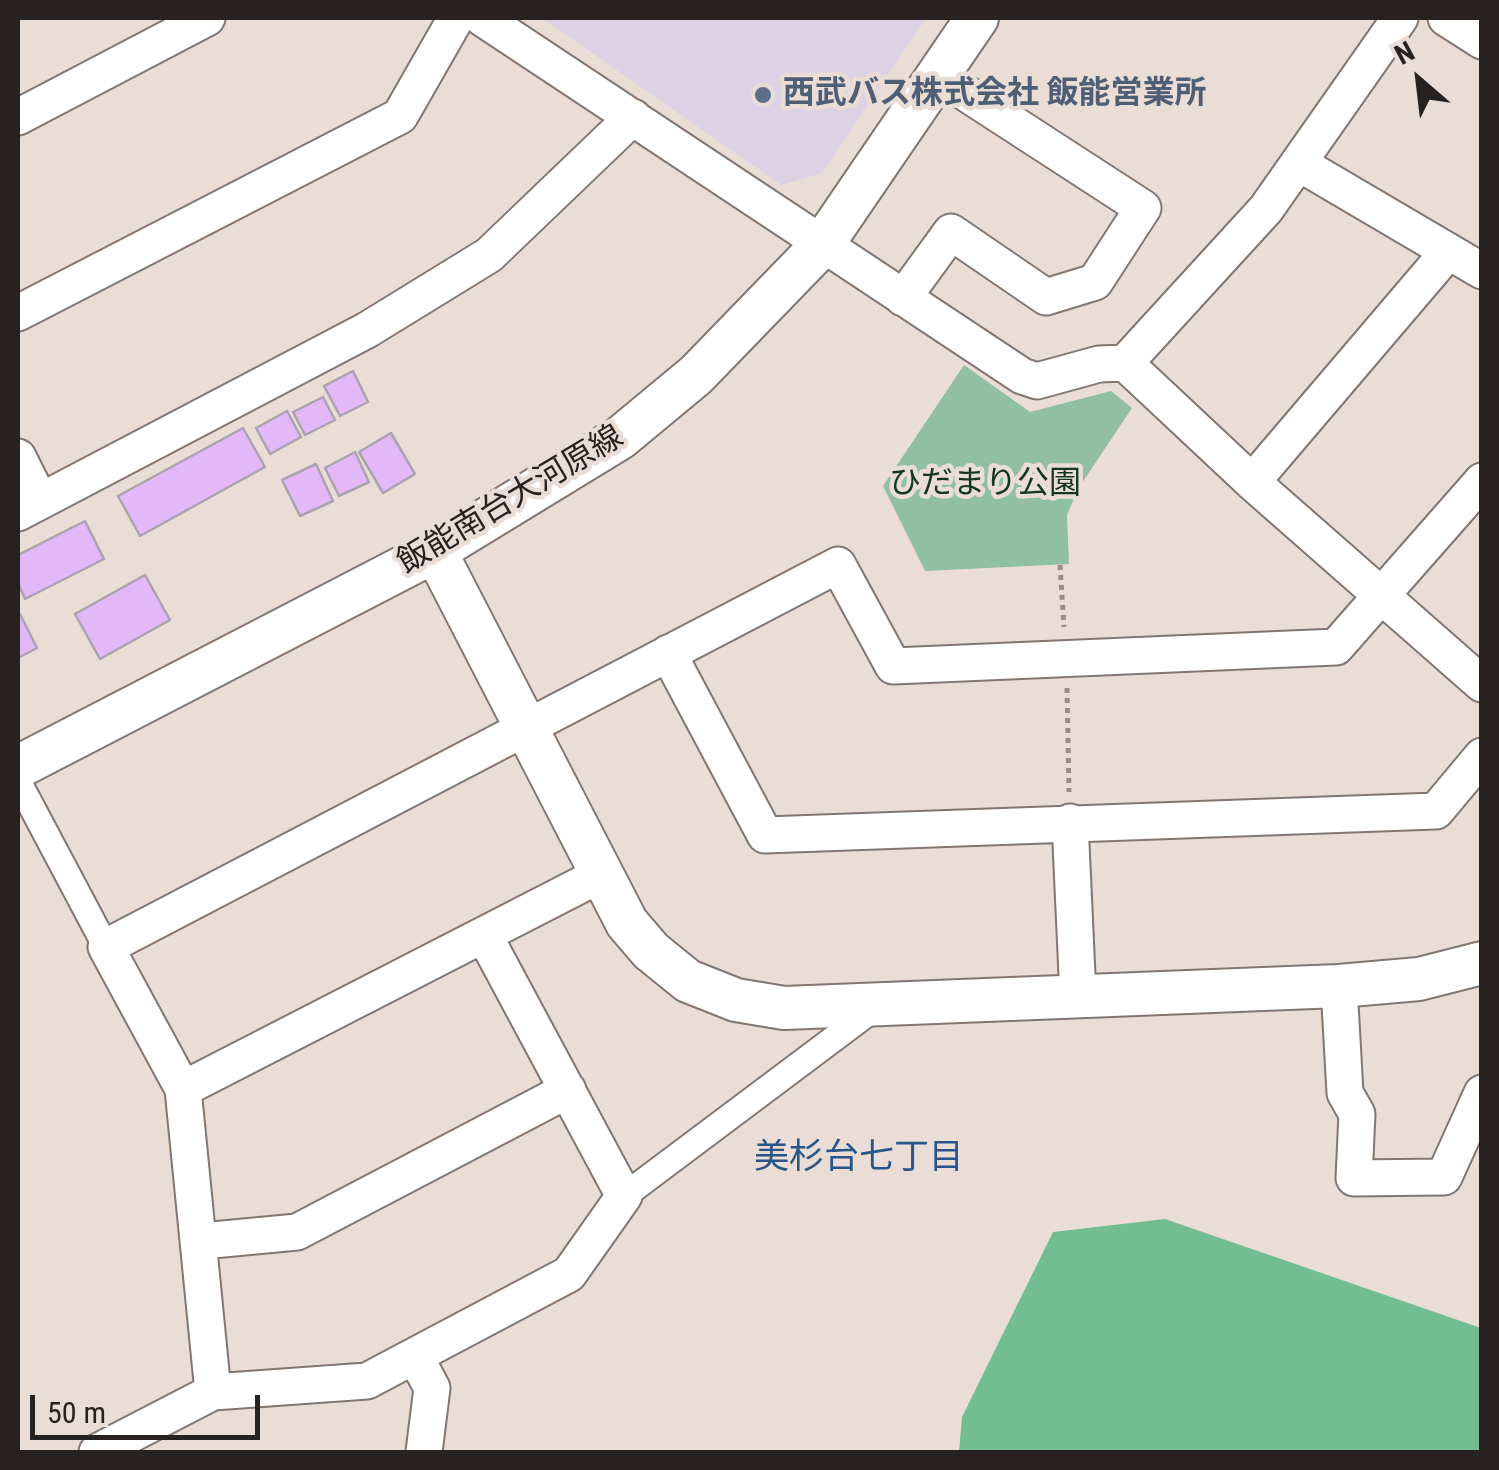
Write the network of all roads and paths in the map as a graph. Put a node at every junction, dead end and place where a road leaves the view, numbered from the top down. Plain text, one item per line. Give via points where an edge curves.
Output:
1 (207, 18) edge
2 (456, 18) edge
3 (482, 18) edge
4 (977, 18) edge
5 (1400, 18) edge
6 (1446, 18) edge
7 (1482, 41) edge
8 (938, 75) junction
9 (18, 117) edge
10 (632, 117) junction
11 (1300, 164) junction
12 (822, 245) junction
13 (1448, 252) junction
14 (1482, 272) edge
15 (903, 298) junction
16 (18, 313) edge
17 (1125, 363) junction
18 (18, 457) edge
19 (1482, 481) edge
20 (1252, 482) junction
21 (29, 507) edge
22 (435, 552) junction
23 (1060, 565) dead end
24 (1381, 597) junction
25 (668, 653) junction
26 (1066, 658) junction
27 (1482, 684) edge
28 (523, 728) junction
29 (1482, 756) edge
30 (18, 767) edge
31 (18, 782) edge
32 (1070, 822) junction
33 (600, 875) junction
34 (484, 935) junction
35 (106, 947) junction
36 (1482, 963) edge
37 (1339, 986) junction
38 (1078, 997) junction
39 (878, 1006) junction
40 (183, 1089) junction
41 (568, 1090) junction
42 (1482, 1093) edge
43 (624, 1196) junction
44 (202, 1242) junction
45 (414, 1356) junction
46 (213, 1392) junction
47 (96, 1452) edge
48 (424, 1452) edge

1 - 9 street
2 - 16 street via 400,116
3 - 10 street
4 - 8 street, 飯能南台大河原線
5 - 11 street
6 - 7 street
8 - 12 street, 飯能南台大河原線
8 - 15 street via 1143,208 1095,282 1046,297 951,232
10 - 12 street
10 - 21 street via 489,255 367,330
11 - 13 street
11 - 17 street
12 - 15 street
12 - 22 street, 飯能南台大河原線 via 696,375 620,438
13 - 14 street
13 - 20 street
15 - 17 street via 1037,381
17 - 20 street
18 - 21 street
19 - 24 street
20 - 24 street
22 - 28 street
22 - 30 street, 飯能南台大河原線
23 - 26 path
24 - 26 street via 1336,648
24 - 27 street
25 - 26 street via 838,564 893,666
25 - 28 street
25 - 32 street via 765,836
26 - 32 path
28 - 33 street
28 - 35 street
29 - 32 street via 1436,811
31 - 35 street
32 - 38 street
33 - 34 street
33 - 39 street via 627,923 688,980 736,1000 784,1008
34 - 40 street
34 - 41 street
35 - 40 street
36 - 37 street
37 - 38 street
37 - 42 street via 1345,1093 1358,1114 1354,1178 1444,1177
38 - 39 street
39 - 43 street
40 - 44 street
41 - 43 street
41 - 44 street via 297,1232
43 - 45 street via 570,1274
44 - 46 street
45 - 46 street via 367,1381
45 - 48 street via 432,1388
46 - 47 street

